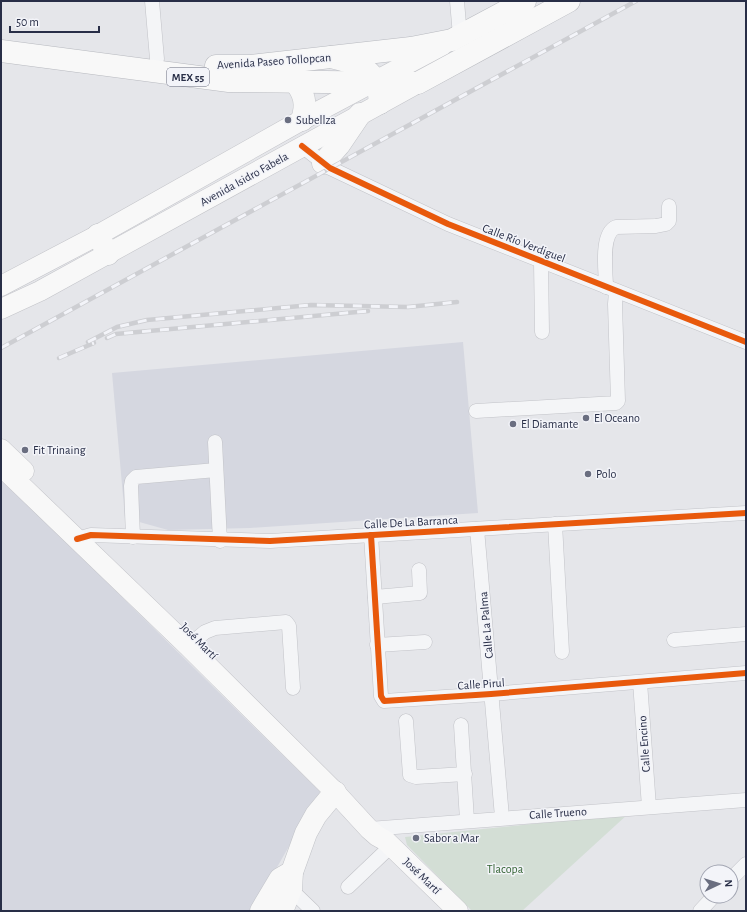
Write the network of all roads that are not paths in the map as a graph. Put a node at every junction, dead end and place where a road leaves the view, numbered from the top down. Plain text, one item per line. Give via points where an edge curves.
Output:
1 (152, 1) edge
2 (457, 1) edge
3 (525, 1) edge
4 (569, 1) edge
5 (1, 37) edge
6 (456, 38) junction
7 (1, 51) edge
8 (331, 58) junction
9 (157, 59) junction
10 (294, 81) junction
11 (376, 81) junction
12 (418, 83) junction
13 (380, 103) junction
14 (360, 114) junction
15 (302, 120) junction
16 (302, 146) junction
17 (323, 163) junction
18 (669, 206) dead end
19 (103, 244) junction
20 (541, 262) junction
21 (1, 286) edge
22 (611, 289) junction
23 (1, 309) edge
24 (542, 332) dead end
25 (745, 339) edge
26 (476, 411) dead end
27 (214, 442) dead end
28 (1, 449) edge
29 (1, 466) edge
30 (216, 470) junction
31 (746, 513) edge
32 (555, 524) junction
33 (477, 529) junction
34 (371, 535) junction
35 (84, 537) junction
36 (133, 537) junction
37 (220, 541) junction
38 (419, 570) dead end
39 (375, 597) junction
40 (746, 634) edge
41 (674, 640) dead end
42 (192, 642) junction
43 (425, 642) dead end
44 (377, 645) junction
45 (562, 652) dead end
46 (746, 673) edge
47 (640, 682) junction
48 (293, 688) dead end
49 (491, 694) junction
50 (406, 721) dead end
51 (461, 725) dead end
52 (464, 774) junction
53 (335, 792) junction
54 (746, 800) edge
55 (649, 807) junction
56 (502, 817) junction
57 (467, 820) junction
58 (382, 836) junction
59 (288, 880) junction
60 (348, 887) dead end
61 (261, 911) edge
62 (282, 911) edge
63 (313, 911) edge
64 (458, 911) edge

1 - 9 street
2 - 6 street
3 - 6 main road, Avenida Isidro Fabela / MEX 55
4 - 12 main road, Avenida Isidro Fabela / MEX 55
5 - 9 main road, Avenida Paseo Tollopcan / MEX 55
6 - 8 main road, Avenida Paseo Tollopcan / MEX 55 via 411,48
6 - 11 main road, Avenida Isidro Fabela / MEX 55
7 - 10 main road, Avenida Paseo Tollopcan / MEX 55 via 207,79
8 - 9 main road, Avenida Paseo Tollopcan / MEX 55 via 235,66
8 - 11 main road via 356,64 369,72
10 - 11 main road, Avenida Paseo Tollopcan / MEX 55
10 - 15 main road via 305,100
11 - 12 main road, Avenida Paseo Tollopcan
11 - 13 main road
11 - 15 main road, Avenida Isidro Fabela / MEX 55
12 - 13 main road, Avenida Isidro Fabela / MEX 55
13 - 14 main road, Avenida Isidro Fabela / MEX 55
14 - 16 main road, Avenida Isidro Fabela / MEX 55
14 - 17 main road
15 - 19 main road, Avenida Isidro Fabela / MEX 55
16 - 17 street, Calle Río Verdiguel
16 - 19 main road, Avenida Isidro Fabela / MEX 55
17 - 20 street, Calle Río Verdiguel via 448,224
18 - 22 street via 669,221 662,225 622,227 612,229 607,236 605,244
19 - 21 main road, Avenida Isidro Fabela / MEX 55
19 - 23 main road, Avenida Isidro Fabela / MEX 55 via 40,291
20 - 22 street, Calle Río Verdiguel
20 - 24 street
22 - 25 street, Calle Río Verdiguel
22 - 26 street via 615,304 618,400 616,403
27 - 30 street
28 - 35 main road, José Martí
29 - 35 main road, José Martí
30 - 36 street via 136,477 132,480
30 - 37 street
31 - 32 street, Calle De La Barranca
32 - 33 street, Calle De La Barranca
32 - 45 street
33 - 34 street, Calle De La Barranca
33 - 49 street, Calle La Palma
34 - 37 street, Calle De La Barranca
34 - 39 street, Calle Pirul
35 - 36 street, Calle De La Barranca
35 - 42 main road, José Martí
36 - 37 street, Calle De La Barranca
38 - 39 street via 419,594
39 - 44 street, Calle Pirul
40 - 41 street
42 - 48 street via 205,632 220,626 286,622 289,626
42 - 53 main road, José Martí
42 - 58 main road, José Martí
43 - 44 street
44 - 49 street, Calle Pirul via 381,696 384,701
46 - 47 street, Calle Pirul
47 - 49 street, Calle Pirul
47 - 55 street, Calle Encino
49 - 56 street, Calle La Palma
50 - 52 street via 410,775 416,777
51 - 52 street
52 - 57 street
53 - 58 main road, José Martí
53 - 59 main road via 311,823
54 - 55 street, Calle Trueno
55 - 56 street, Calle Trueno
56 - 57 street, Calle Trueno
57 - 58 street, Calle Trueno
58 - 60 street
58 - 64 main road, José Martí
59 - 61 main road
59 - 62 main road
59 - 63 street

